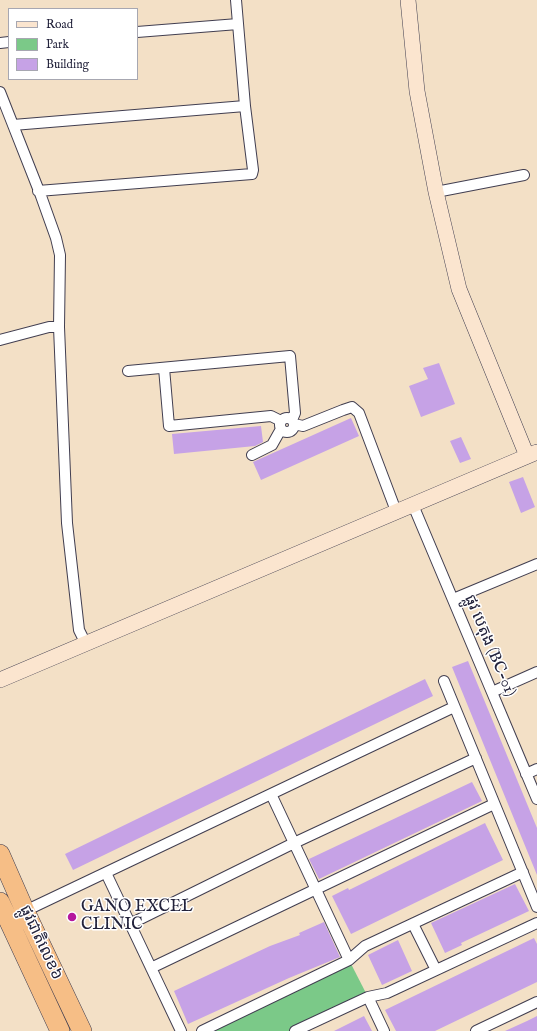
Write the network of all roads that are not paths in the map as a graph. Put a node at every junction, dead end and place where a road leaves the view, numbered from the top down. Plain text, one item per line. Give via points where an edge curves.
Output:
1 (236, 0) edge
2 (408, 0) edge
3 (238, 24) junction
4 (138, 32) edge
5 (0, 92) edge
6 (245, 106) junction
7 (13, 125) junction
8 (524, 175) dead end
9 (38, 191) junction
10 (436, 192) junction
11 (59, 327) junction
12 (0, 340) edge
13 (164, 368) junction
14 (128, 370) dead end
15 (293, 422) junction
16 (281, 425) junction
17 (532, 454) edge
18 (252, 455) dead end
19 (413, 504) junction
20 (396, 511) junction
21 (537, 564) edge
22 (453, 599) junction
23 (86, 644) junction
24 (537, 672) edge
25 (0, 680) edge
26 (444, 682) dead end
27 (492, 692) junction
28 (454, 707) junction
29 (476, 758) junction
30 (537, 769) edge
31 (526, 774) junction
32 (271, 794) junction
33 (537, 799) edge
34 (494, 804) junction
35 (294, 843) junction
36 (0, 854) edge
37 (523, 872) junction
38 (106, 873) junction
39 (316, 888) junction
40 (0, 902) edge
41 (537, 907) edge
42 (25, 911) junction
43 (537, 923) edge
44 (130, 924) junction
45 (413, 924) junction
46 (349, 960) junction
47 (151, 968) junction
48 (436, 970) junction
49 (368, 998) junction
50 (537, 1002) edge
51 (60, 1031) edge
52 (82, 1031) edge
53 (180, 1031) edge
54 (202, 1031) edge
55 (295, 1031) edge
56 (384, 1031) edge
57 (476, 1031) edge

1 - 3 street
2 - 10 main road via 417,92
3 - 4 street
3 - 6 street
5 - 7 street
6 - 7 street
6 - 9 street via 252,174
7 - 9 street
8 - 10 street
9 - 11 street via 60,256
10 - 17 main road via 459,290
11 - 12 street via 49,327
11 - 23 street via 67,523 79,630
13 - 14 street
13 - 15 street via 290,356 295,413
13 - 16 street via 169,426 272,416
15 - 16 street via 286,418
15 - 20 street via 302,426 352,407 359,413
16 - 18 street via 272,445
17 - 19 main road
19 - 20 main road
19 - 22 street, ផ្លូវ បេតុង (BC-01)
20 - 23 main road
21 - 22 street
22 - 27 street, ផ្លូវ បេតុង (BC-01)
23 - 25 main road
24 - 27 street
26 - 28 street
27 - 31 street, ផ្លូវ បេតុង (BC-01)
28 - 29 street
28 - 32 street
29 - 34 street
29 - 35 street
30 - 31 street
31 - 33 street, ផ្លូវ បេតុង (BC-01)
32 - 35 street
32 - 38 street
34 - 37 street
34 - 39 street
35 - 39 street
35 - 44 street
36 - 42 highway, ផ្លូវជាតិលេខ៦
37 - 41 street
37 - 45 street
38 - 42 street
38 - 44 street
39 - 46 street
39 - 47 street
40 - 51 highway, ផ្លូវជាតិលេខ៦
42 - 52 highway, ផ្លូវជាតិលេខ៦
43 - 48 street
44 - 47 street
45 - 46 street via 365,946
45 - 48 street
46 - 54 street
47 - 53 street
48 - 49 street via 387,993
49 - 55 street
49 - 56 street
50 - 57 street

